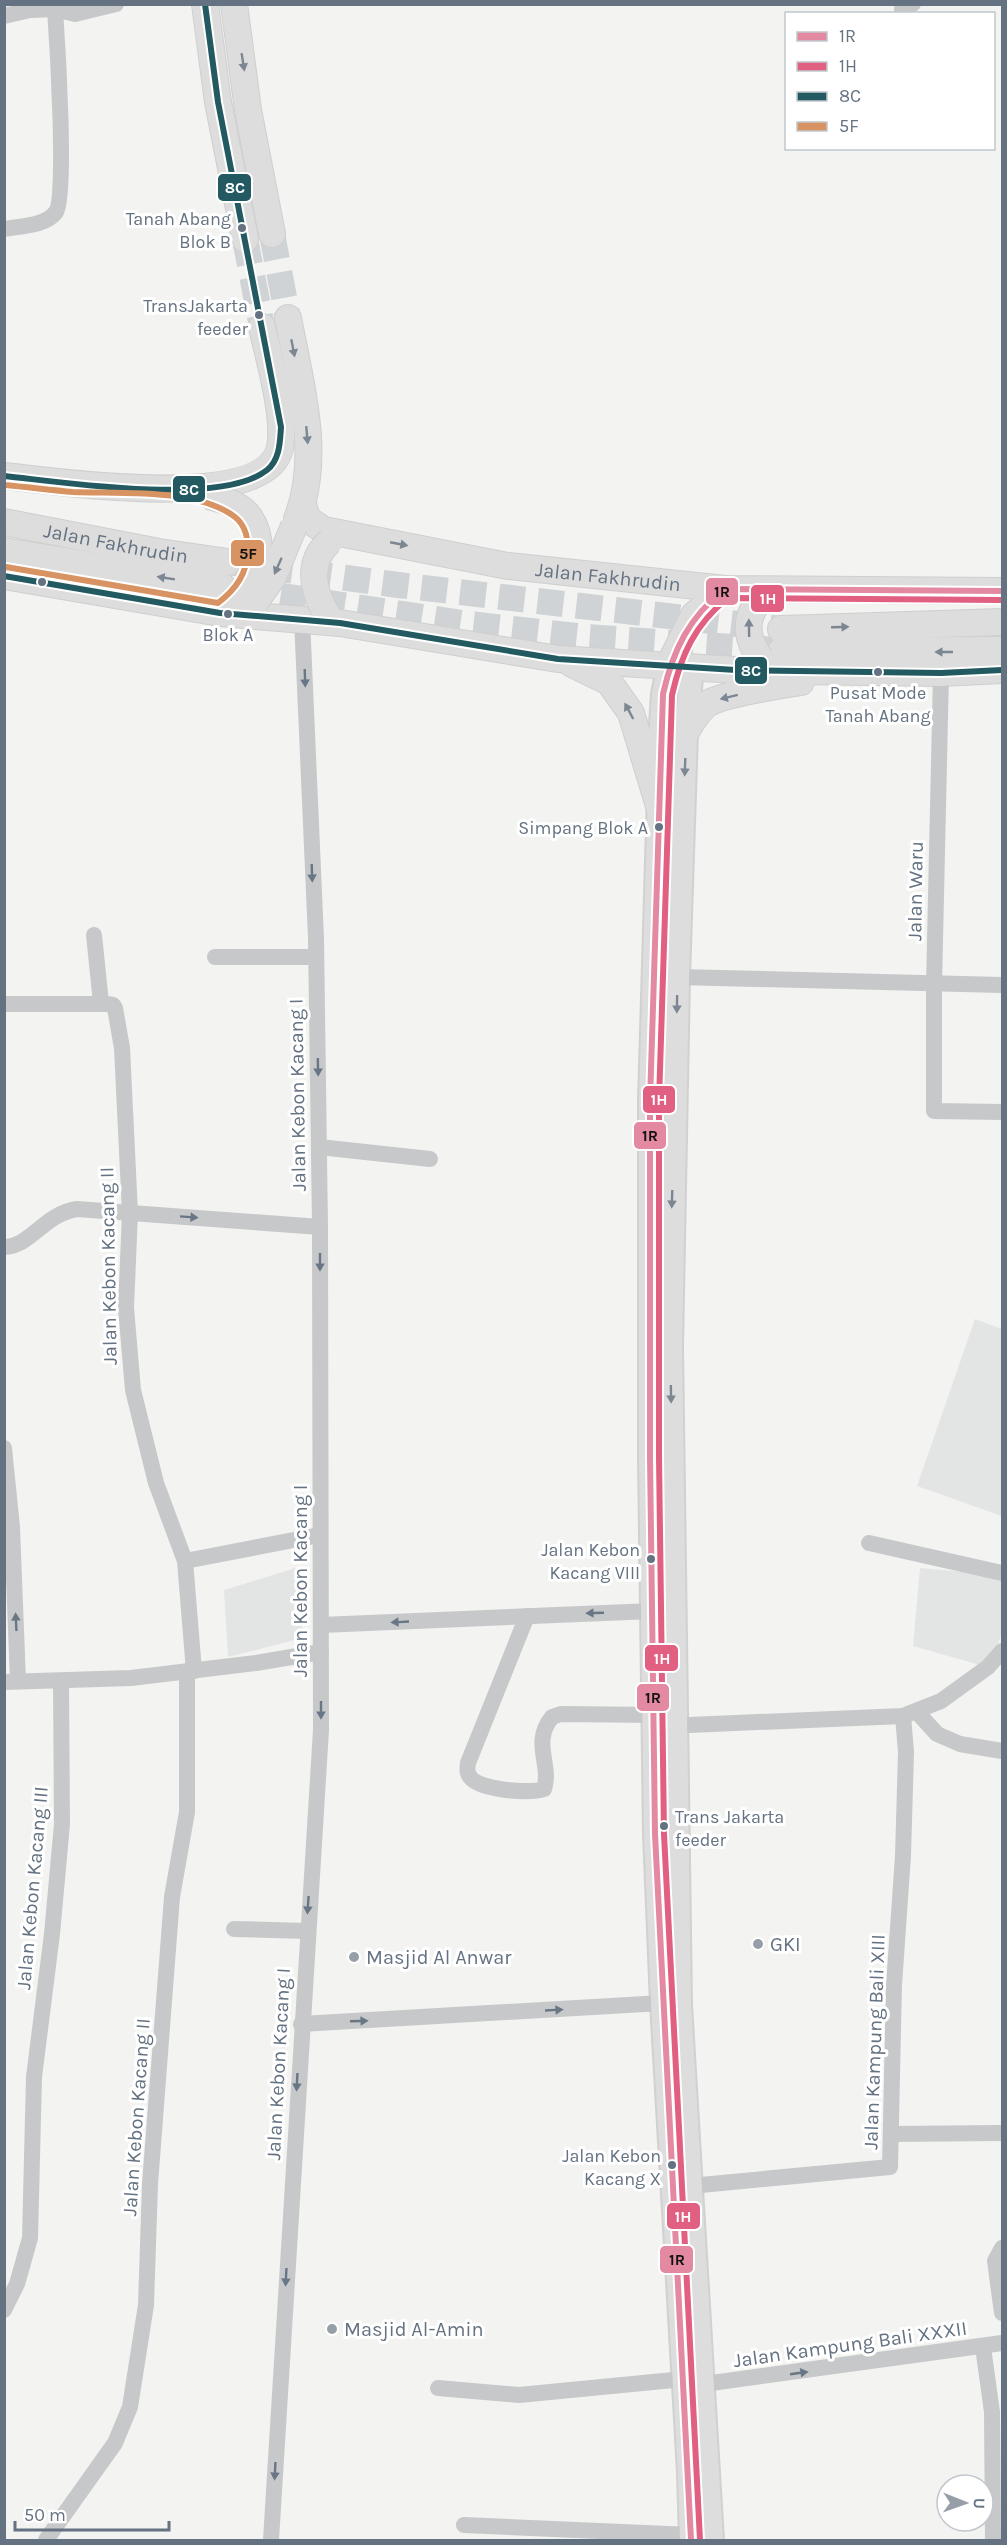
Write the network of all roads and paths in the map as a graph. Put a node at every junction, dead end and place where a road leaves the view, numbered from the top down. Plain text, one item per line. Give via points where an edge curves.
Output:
1 (116, 4) edge
2 (205, 4) edge
3 (234, 4) edge
4 (55, 9) junction
5 (12, 11) edge
6 (4, 229) edge
7 (272, 234) tunnel mouth
8 (245, 239) tunnel mouth
9 (288, 318) tunnel mouth
10 (262, 327) tunnel mouth
11 (4, 476) edge
12 (200, 493) junction
13 (299, 515) junction
14 (4, 522) edge
15 (336, 537) junction
16 (4, 551) edge
17 (228, 562) tunnel mouth
18 (4, 576) edge
19 (725, 589) junction
20 (1002, 591) edge
21 (768, 593) junction
22 (235, 604) junction
23 (320, 618) junction
24 (1002, 622) edge
25 (1002, 650) edge
26 (773, 652) junction
27 (558, 659) junction
28 (680, 666) junction
29 (824, 669) junction
30 (1002, 670) edge
31 (941, 673) junction
32 (686, 732) junction
33 (659, 806) junction
34 (94, 935) dead end
35 (215, 957) dead end
36 (316, 957) junction
37 (678, 977) junction
38 (934, 984) junction
39 (1002, 985) edge
40 (4, 1004) edge
41 (101, 1004) junction
42 (1002, 1112) edge
43 (319, 1147) junction
44 (430, 1159) dead end
45 (130, 1213) junction
46 (320, 1227) junction
47 (4, 1247) edge
48 (4, 1448) edge
49 (320, 1535) junction
50 (869, 1543) dead end
51 (185, 1561) junction
52 (1002, 1573) edge
53 (653, 1611) junction
54 (527, 1616) junction
55 (321, 1625) junction
56 (1002, 1651) edge
57 (321, 1652) junction
58 (190, 1672) junction
59 (11, 1681) edge
60 (61, 1681) junction
61 (910, 1714) junction
62 (662, 1721) junction
63 (1002, 1751) edge
64 (666, 1835) junction
65 (234, 1929) dead end
66 (307, 1931) junction
67 (662, 2004) junction
68 (301, 2024) junction
69 (1002, 2133) edge
70 (891, 2134) junction
71 (690, 2186) junction
72 (1002, 2248) edge
73 (4, 2310) edge
74 (1002, 2313) edge
75 (1002, 2343) edge
76 (983, 2347) junction
77 (694, 2381) junction
78 (438, 2388) dead end
79 (464, 2525) dead end
80 (698, 2539) edge
81 (46, 2541) edge
82 (271, 2541) edge
83 (993, 2541) edge

1 - 4 street via 75,14
2 - 8 main road via 218,102
3 -> 7 main road via 248,110
4 - 5 street
4 - 6 street via 61,150 59,206 43,222
9 -> 13 main road via 308,439 308,467
10 - 12 main road via 281,428 275,460 254,477
11 - 12 main road
12 - 22 main road, bridge via 238,507 249,518 256,535 256,569
13 - 15 main road, Jalan Fakhrudin
13 -> 22 main road, bridge via 273,577
14 - 17 main road, Jalan Fakhrudin
15 -> 19 main road, Jalan Fakhrudin via 508,566
15 - 23 main road, bridge via 323,547 316,561 313,579
22 -> 16 main road, Jalan Fakhrudin
18 - 22 main road
19 - 21 main road, Jalan Fakhrudin
19 - 28 main road via 694,615
20 - 21 main road, Jalan Fakhrudin
26 -> 21 main road, bridge via 749,638 748,619
22 - 23 main road, Jalan Fakhrudin
23 - 27 main road, Jalan Fakhrudin
23 -> 36 street, Jalan Kebon Kacang I
26 -> 24 main road, Jalan Fakhrudin
25 -> 26 main road, Jalan Fakhrudin
26 - 28 main road, Jalan Fakhrudin
26 - 29 main road, Jalan Fakhrudin
27 - 28 main road, Jalan Fakhrudin
33 -> 27 main road via 639,735 621,697 609,681
28 - 32 main road
28 - 33 main road via 663,694
29 - 31 main road, Jalan Fakhrudin
29 -> 32 main road via 805,681 710,702
30 - 31 main road, Jalan Fakhrudin
31 - 38 street, Jalan Waru
32 -> 37 main road
33 - 53 main road via 650,1101
34 - 41 street
35 - 36 street
36 -> 43 street, Jalan Kebon Kacang I
37 - 38 street
37 -> 62 main road
38 - 39 street
38 - 42 street, Jalan Waru via 934,1112
40 - 41 street
41 - 45 street, Jalan Kebon Kacang II via 114,1006 122,1048
43 - 44 street
43 - 46 street, Jalan Kebon Kacang I
45 -> 46 street
45 - 47 street via 62,1211 24,1241
45 - 51 street, Jalan Kebon Kacang II via 126,1308 132,1390 156,1483
46 -> 49 street, Jalan Kebon Kacang I
59 -> 48 street via 12,1527
49 - 51 street
49 - 55 street, Jalan Kebon Kacang I
50 - 52 street
51 - 58 street, Jalan Kebon Kacang II
53 -> 54 street
53 - 62 main road
54 -> 55 street
54 - 62 street via 468,1763 470,1777 476,1782 508,1790 544,1790 543,1734 552,1717 561,1714
55 - 57 street, Jalan Kebon Kacang I
56 - 61 street via 974,1678 941,1701
57 - 58 street
57 -> 66 street, Jalan Kebon Kacang I via 321,1730
58 - 60 street
58 - 81 street, Jalan Kebon Kacang II via 187,1812 172,1897 150,2184 146,2305 130,2408 115,2443
59 - 60 street
60 - 73 street, Jalan Kebon Kacang III via 62,1824 34,2077 30,2238 17,2284
61 - 62 street
61 - 63 street via 937,1734 960,1744
61 - 70 street, Jalan Kampung Bali XIII via 894,1984
62 - 64 main road
64 - 67 main road
64 - 71 main road
65 - 66 street
66 - 68 street, Jalan Kebon Kacang I
68 -> 67 street
67 - 77 main road
68 -> 82 street, Jalan Kebon Kacang I
69 - 70 street
70 - 71 street, Jalan Kampung Bali XIII via 888,2169
71 - 77 main road
72 - 74 street via 995,2261
75 - 76 street, Jalan Kampung Bali XXXII
77 -> 76 street, Jalan Kampung Bali XXXII
76 - 83 street via 992,2412
77 - 78 street, Jalan Kampung Bali XXXII via 519,2395
77 - 80 main road
79 - 80 street

